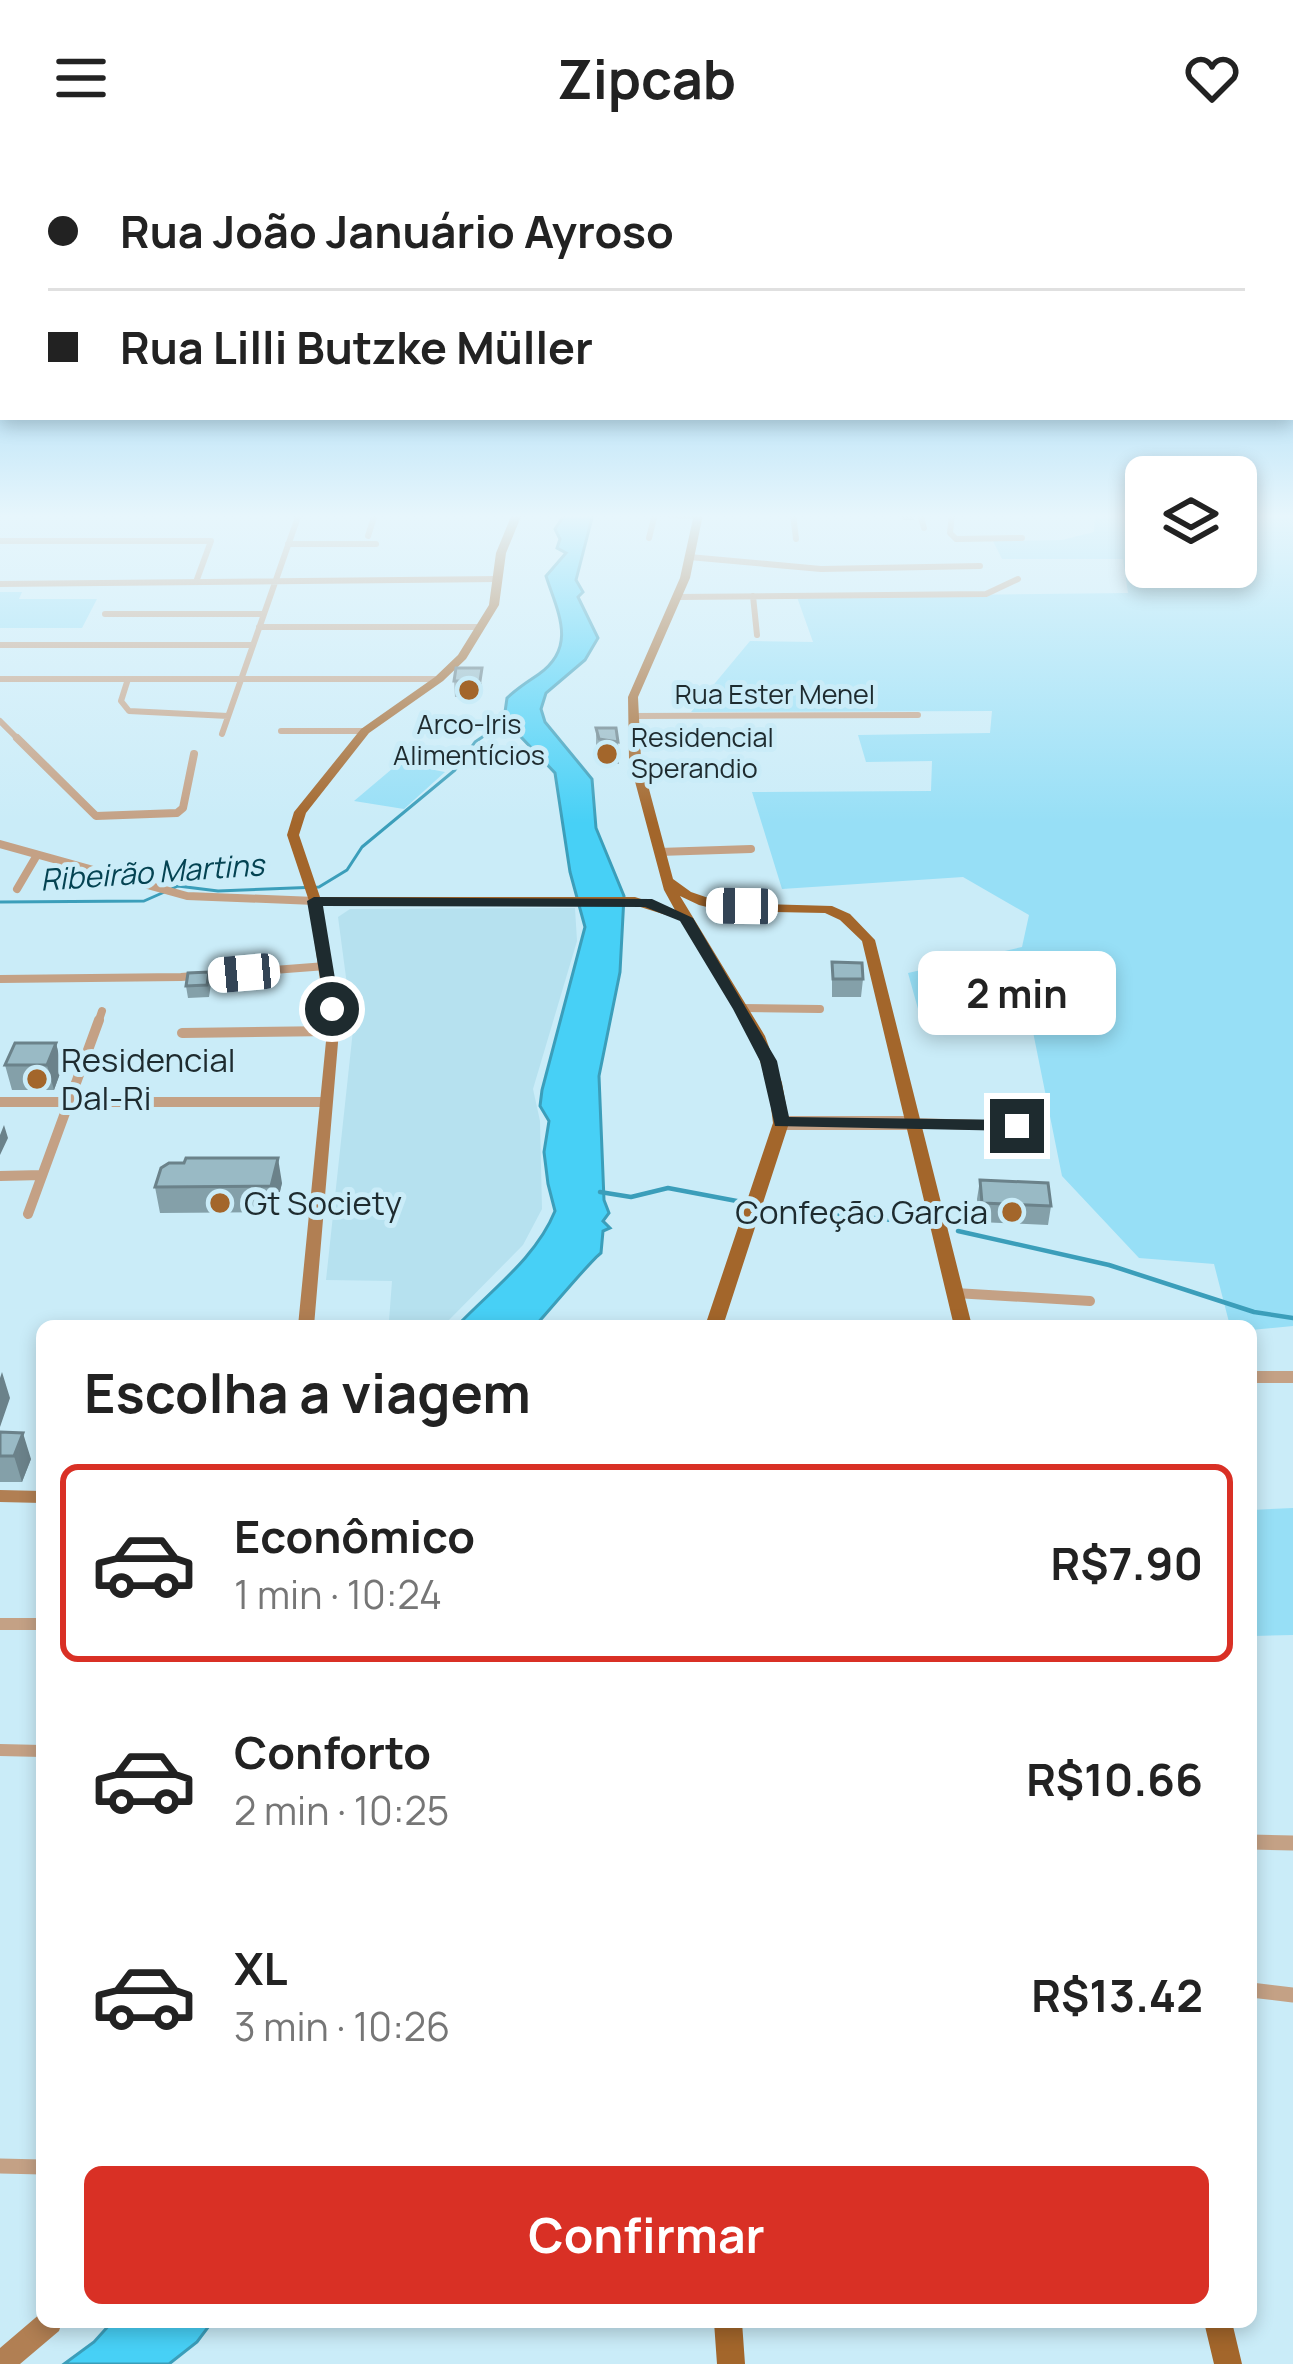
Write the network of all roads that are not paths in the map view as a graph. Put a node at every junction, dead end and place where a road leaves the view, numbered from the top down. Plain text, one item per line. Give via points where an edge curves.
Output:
1 (263, 617) edge
2 (487, 617) edge
3 (668, 617) edge
4 (755, 617) edge
5 (260, 627) junction
6 (481, 627) junction
7 (757, 634) dead end
8 (0, 645) edge
9 (253, 645) junction
10 (0, 679) edge
11 (128, 679) junction
12 (241, 679) junction
13 (439, 680) junction
14 (228, 716) junction
15 (632, 716) junction
16 (918, 716) dead end
17 (0, 721) edge
18 (281, 731) dead end
19 (364, 731) junction
20 (222, 734) dead end
21 (194, 754) dead end
22 (0, 844) edge
23 (751, 849) dead end
24 (659, 852) junction
25 (38, 855) junction
26 (666, 877) junction
27 (17, 889) dead end
28 (312, 893) junction
29 (708, 906) junction
30 (686, 918) junction
31 (326, 966) junction
32 (0, 979) edge
33 (741, 1009) junction
34 (820, 1009) dead end
35 (102, 1011) dead end
36 (333, 1031) junction
37 (182, 1033) dead end
38 (0, 1102) edge
39 (69, 1102) junction
40 (327, 1102) junction
41 (781, 1123) junction
42 (911, 1124) junction
43 (1017, 1126) dead end
44 (42, 1175) junction
45 (0, 1176) edge
46 (28, 1214) dead end
47 (955, 1293) junction
48 (1090, 1301) dead end
49 (308, 1320) edge
50 (716, 1320) edge
51 (962, 1320) edge
52 (1257, 1377) edge
53 (1293, 1377) edge
54 (0, 1496) edge
55 (36, 1497) edge
56 (0, 1624) edge
57 (36, 1624) edge
58 (0, 1750) edge
59 (36, 1750) edge
60 (1257, 1842) edge
61 (1293, 1843) edge
62 (1257, 1991) edge
63 (1293, 1995) edge
64 (0, 2166) edge
65 (36, 2167) edge
66 (43, 2328) edge
67 (728, 2328) edge
68 (1219, 2328) edge
69 (2, 2364) edge
70 (731, 2364) edge
71 (1228, 2364) edge

1 - 5 street
2 - 6 main road
3 - 15 main road
4 - 7 street
5 - 6 street
5 - 9 street
6 - 13 main road
8 - 9 street
9 - 12 street
10 - 11 street
11 - 12 street
11 - 14 street via 121,701 129,711
12 - 13 street
12 - 14 street
13 - 19 main road
14 - 20 street
15 - 16 street, Rua Ester Menel
15 - 24 main road
17 - 21 street via 96,816 177,813
18 - 19 street
19 - 28 main road via 294,824
22 - 25 street
23 - 24 street
24 - 26 main road
25 - 27 street
25 - 28 street via 171,893
26 - 29 main road
26 - 30 main road
28 - 30 main road via 632,901
28 - 31 main road
29 - 30 main road
29 - 42 main road via 809,907 857,926 868,940
30 - 33 main road
31 - 32 street
31 - 36 main road
33 - 34 street
33 - 41 main road via 769,1061
35 - 39 street
36 - 37 street
36 - 40 main road
38 - 39 street
39 - 40 street
39 - 44 street
40 - 49 main road
41 - 42 street
41 - 50 main road
42 - 43 street
42 - 47 main road
44 - 45 street
44 - 46 street
47 - 48 street
47 - 51 main road
52 - 53 street
54 - 55 main road
56 - 57 street
58 - 59 street
60 - 61 street
62 - 63 street
64 - 65 street
66 - 69 main road
67 - 70 main road
68 - 71 main road

